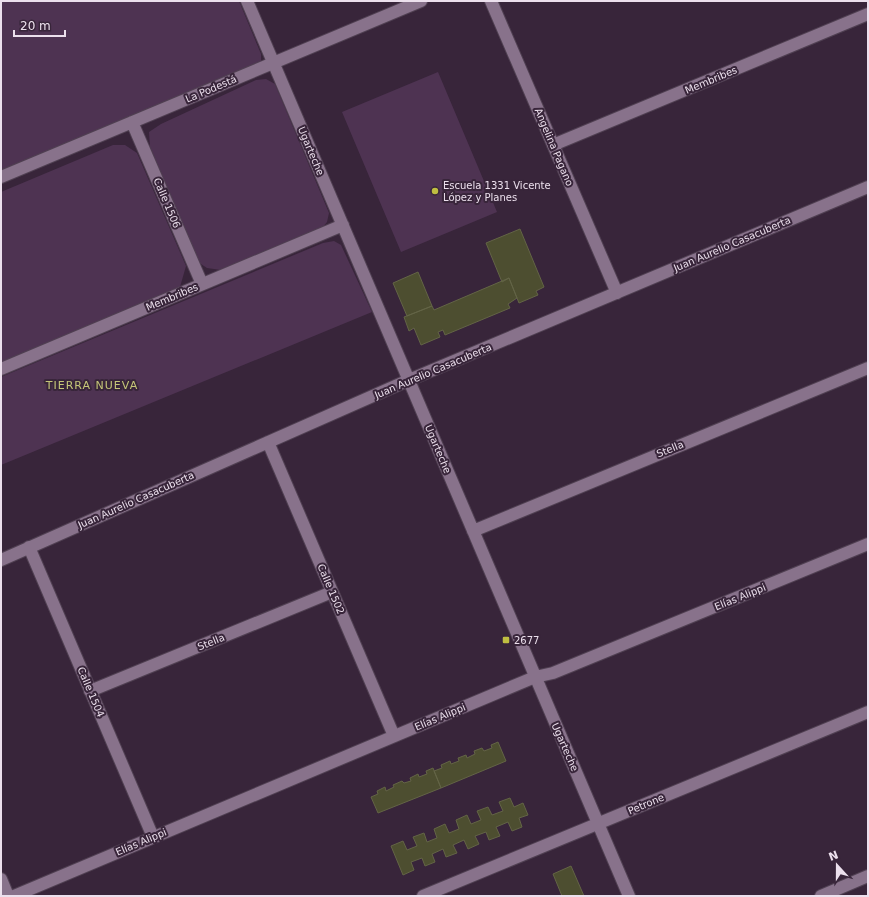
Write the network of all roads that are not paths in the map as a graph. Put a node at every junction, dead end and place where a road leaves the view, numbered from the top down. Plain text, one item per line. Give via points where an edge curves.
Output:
1 (247, 1) edge
2 (421, 1) edge
3 (491, 1) edge
4 (868, 14) edge
5 (274, 63) junction
6 (132, 122) junction
7 (553, 145) junction
8 (1, 177) edge
9 (868, 187) edge
10 (342, 225) junction
11 (202, 284) junction
12 (617, 293) junction
13 (868, 368) edge
14 (1, 369) edge
15 (409, 380) junction
16 (268, 442) junction
17 (473, 531) junction
18 (868, 544) edge
19 (29, 547) junction
20 (1, 560) edge
21 (332, 592) junction
22 (535, 677) junction
23 (90, 692) junction
24 (868, 712) edge
25 (394, 736) junction
26 (599, 824) junction
27 (153, 837) junction
28 (868, 876) edge
29 (1, 879) edge
30 (8, 896) edge
31 (14, 896) edge
32 (424, 896) edge
33 (629, 896) edge
34 (821, 896) edge

1 - 5 street, Ugarteche
2 - 5 street, La Podestá
3 - 7 street, Angelina Pagano
4 - 7 street, Membribes
5 - 6 street, La Podestá
5 - 10 street, Ugarteche
6 - 8 street, La Podestá
6 - 11 street, Calle 1506
7 - 12 street, Angelina Pagano
9 - 12 street, Juan Aurelio Casacuberta
10 - 11 street, Membribes
10 - 15 street, Ugarteche
11 - 14 street, Membribes
12 - 15 street, Juan Aurelio Casacuberta
13 - 17 street, Stella
15 - 16 street, Juan Aurelio Casacuberta
15 - 17 street, Ugarteche
16 - 19 street, Juan Aurelio Casacuberta
16 - 21 street, Calle 1502
17 - 22 street, Ugarteche
18 - 22 street, Elías Alippi via 561,670
19 - 20 street, Juan Aurelio Casacuberta
19 - 23 street, Calle 1504
21 - 23 street, Stella
21 - 25 street, Calle 1502
22 - 25 street, Elías Alippi
22 - 26 street, Ugarteche
23 - 27 street, Calle 1504
24 - 26 street, Petrone
25 - 27 street, Elías Alippi
26 - 32 street, Petrone
26 - 33 street, Ugarteche
27 - 31 street, Elías Alippi
28 - 34 street
29 - 30 street

